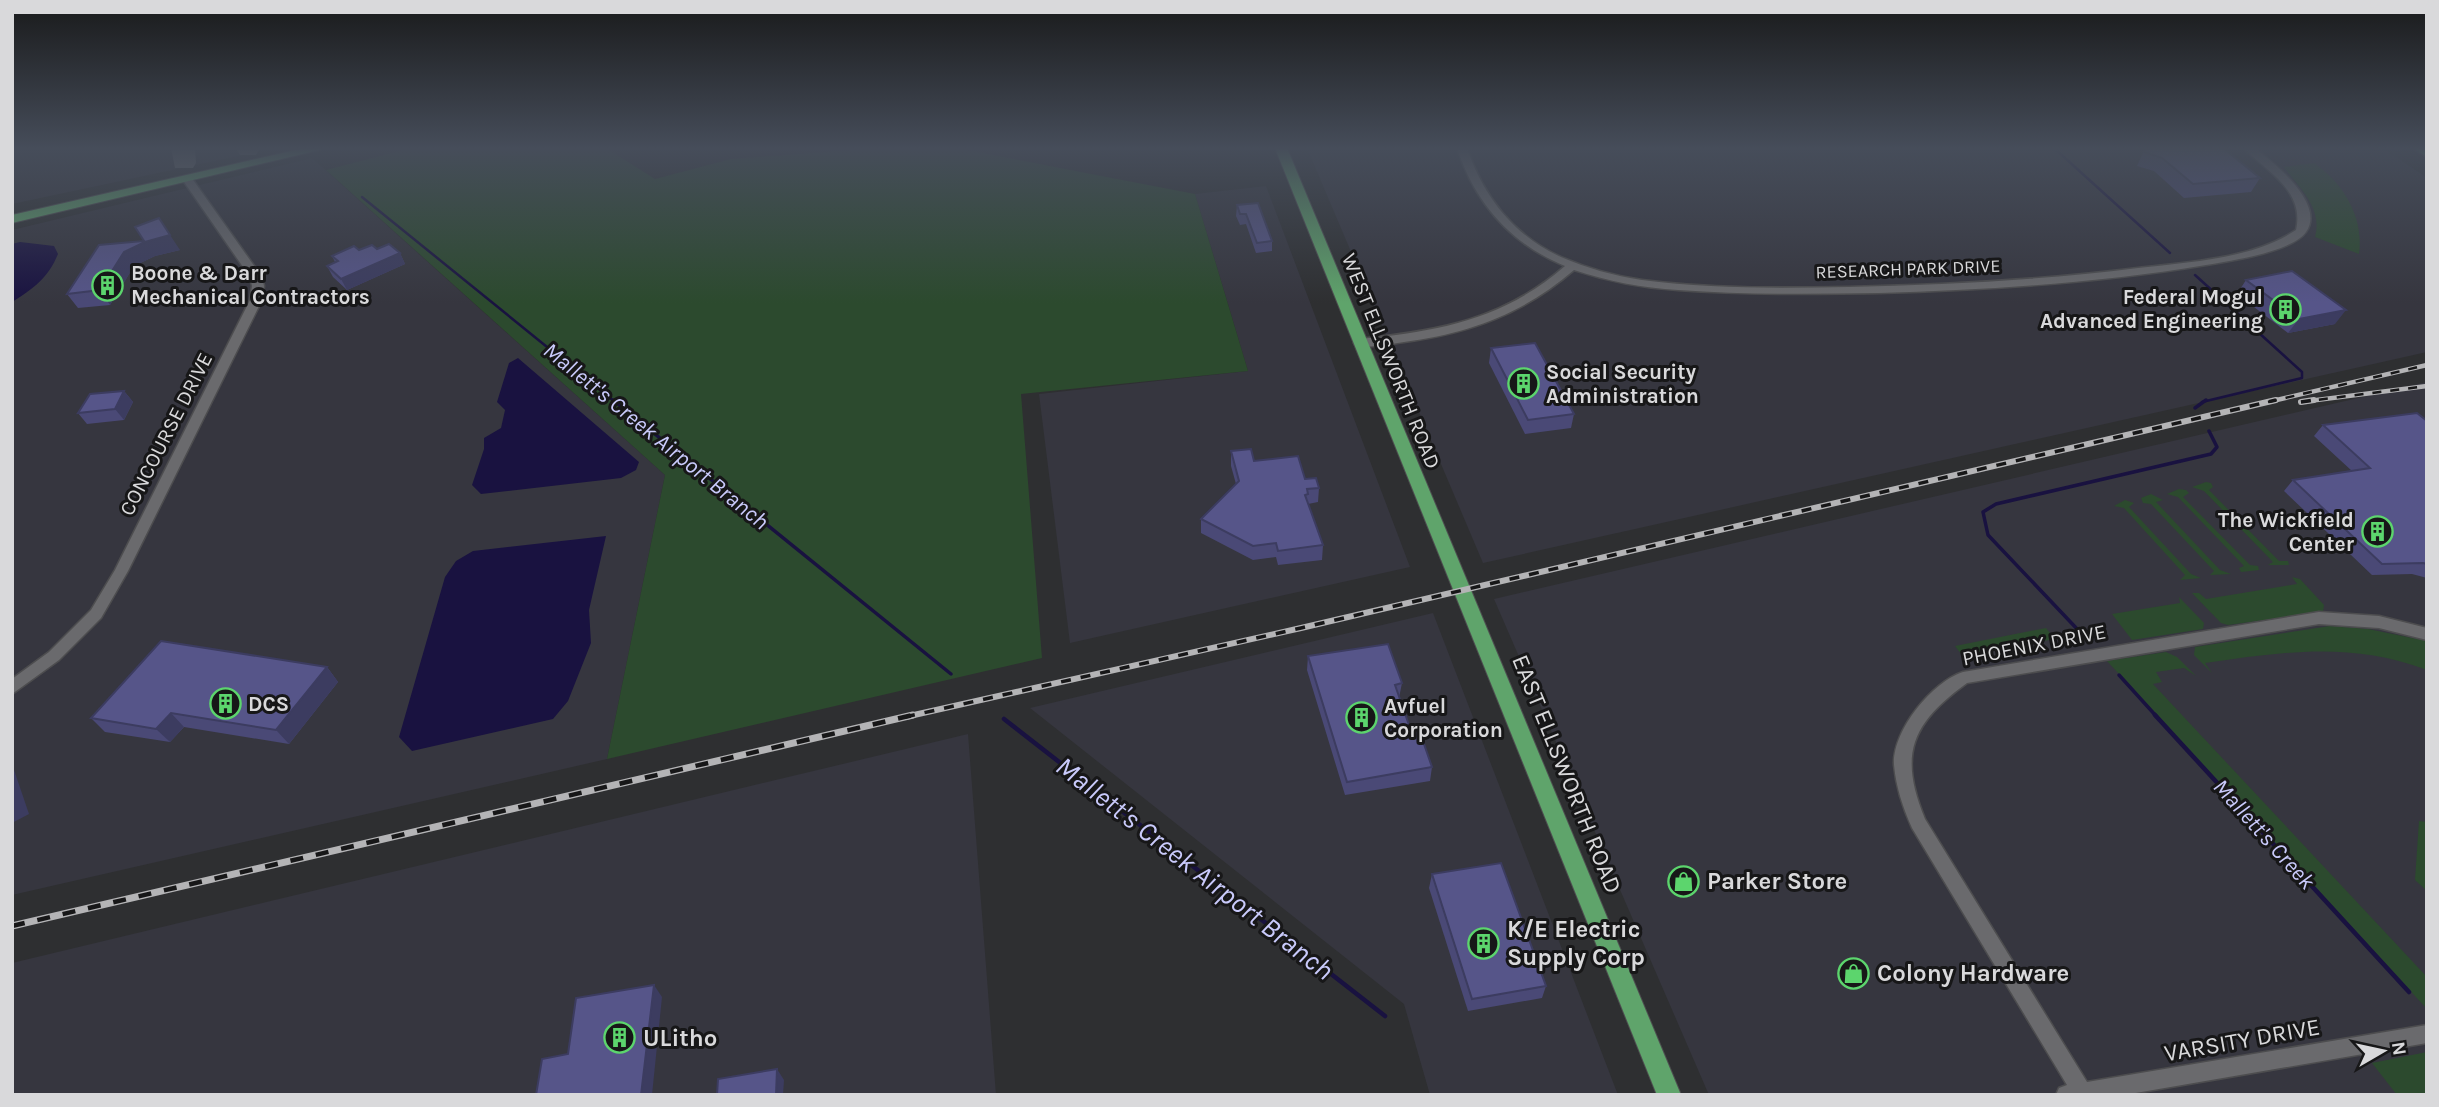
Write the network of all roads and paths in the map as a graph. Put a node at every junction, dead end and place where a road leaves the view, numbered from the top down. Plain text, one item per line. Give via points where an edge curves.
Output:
1 (97, 200) edge
2 (202, 200) edge
3 (1302, 200) edge
4 (1486, 200) edge
5 (2298, 200) edge
6 (12, 219) edge
7 (1572, 266) junction
8 (1360, 343) junction
9 (1462, 590) joint
10 (2427, 634) edge
11 (12, 688) edge
12 (2427, 1034) edge
13 (2074, 1093) edge
14 (1669, 1095) edge

1 - 6 main road
2 - 11 street, CONCOURSE DRIVE via 256,277 256,300 96,614 54,656
3 - 8 main road, WEST ELLSWORTH ROAD
4 - 7 street, RESEARCH PARK DRIVE via 1525,240
5 - 7 street, RESEARCH PARK DRIVE via 2304,220 2301,234 2271,250 2051,281 1901,289 1645,284
7 - 8 street via 1541,293 1487,321 1428,335
8 - 9 main road, WEST ELLSWORTH ROAD
9 - 14 main road, EAST ELLSWORTH ROAD
10 - 13 street, PHOENIX DRIVE via 2379,622 2319,618 2038,663 1964,677 1918,717 1902,762 1917,823
12 - 13 street, VARSITY DRIVE

